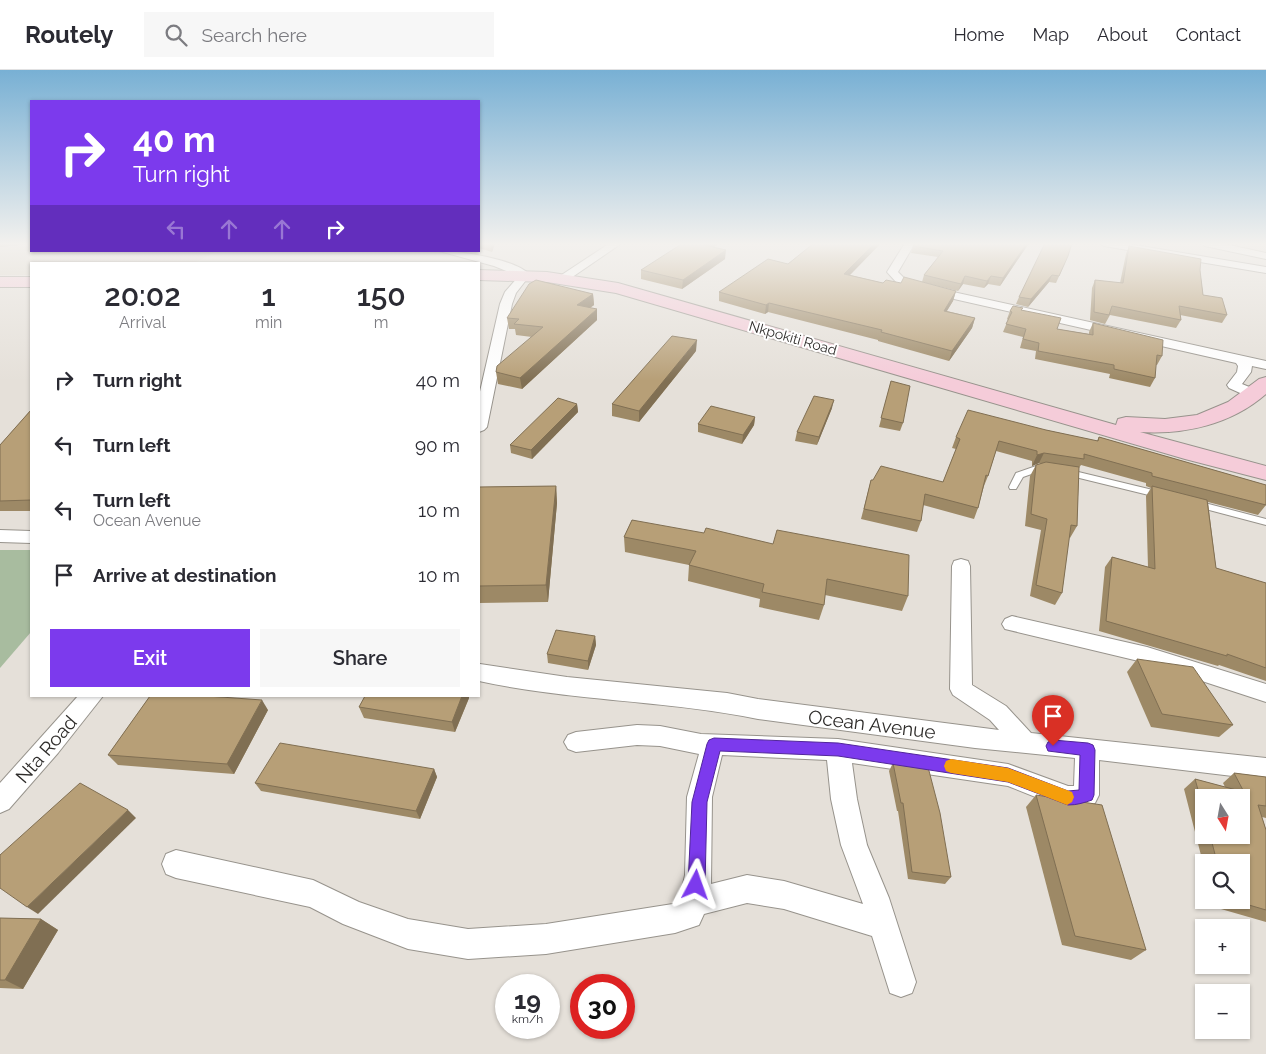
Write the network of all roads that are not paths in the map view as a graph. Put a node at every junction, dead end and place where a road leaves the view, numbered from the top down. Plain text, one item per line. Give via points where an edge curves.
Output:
1 (514, 289) edge
2 (621, 289) edge
3 (925, 289) edge
4 (1241, 360) junction
5 (1266, 365) edge
6 (1260, 388) edge
7 (1045, 410) junction
8 (480, 422) edge
9 (1195, 439) junction
10 (1266, 458) edge
11 (1266, 473) edge
12 (1013, 486) dead end
13 (1173, 498) edge
14 (1191, 503) edge
15 (1266, 522) edge
16 (0, 536) edge
17 (30, 537) edge
18 (962, 566) dead end
19 (1012, 624) dead end
20 (480, 673) edge
21 (1266, 693) edge
22 (91, 697) edge
23 (576, 742) dead end
24 (714, 744) junction
25 (1025, 744) junction
26 (838, 750) junction
27 (1088, 750) junction
28 (1266, 769) edge
29 (0, 801) edge
30 (176, 864) dead end
31 (695, 902) junction
32 (884, 925) junction
33 (901, 982) dead end

1 - 8 street via 506,304
2 - 7 main road, Nkpokiti Road
3 - 4 street
4 - 5 street
4 - 6 street via 1244,372 1234,385
6 - 9 main road
7 - 9 main road
7 - 9 main road
9 - 10 main road
9 - 11 main road
12 - 13 lane via 1019,475 1039,468 1079,474
14 - 15 lane
16 - 17 street
18 - 25 street via 962,689 998,713
19 - 21 street via 1147,656
20 - 25 street, Ocean Avenue
22 - 29 street, Nta Road
23 - 24 street via 636,735
24 - 26 street
24 - 31 street via 699,802
25 - 27 street, Ocean Avenue
26 - 27 street via 1008,775 1068,798 1086,795
26 - 32 street via 854,845
27 - 28 street, Ocean Avenue
30 - 31 street via 313,894 354,914 408,934 468,944 546,939 675,919 688,915
31 - 32 street via 747,889 784,896
32 - 33 street

